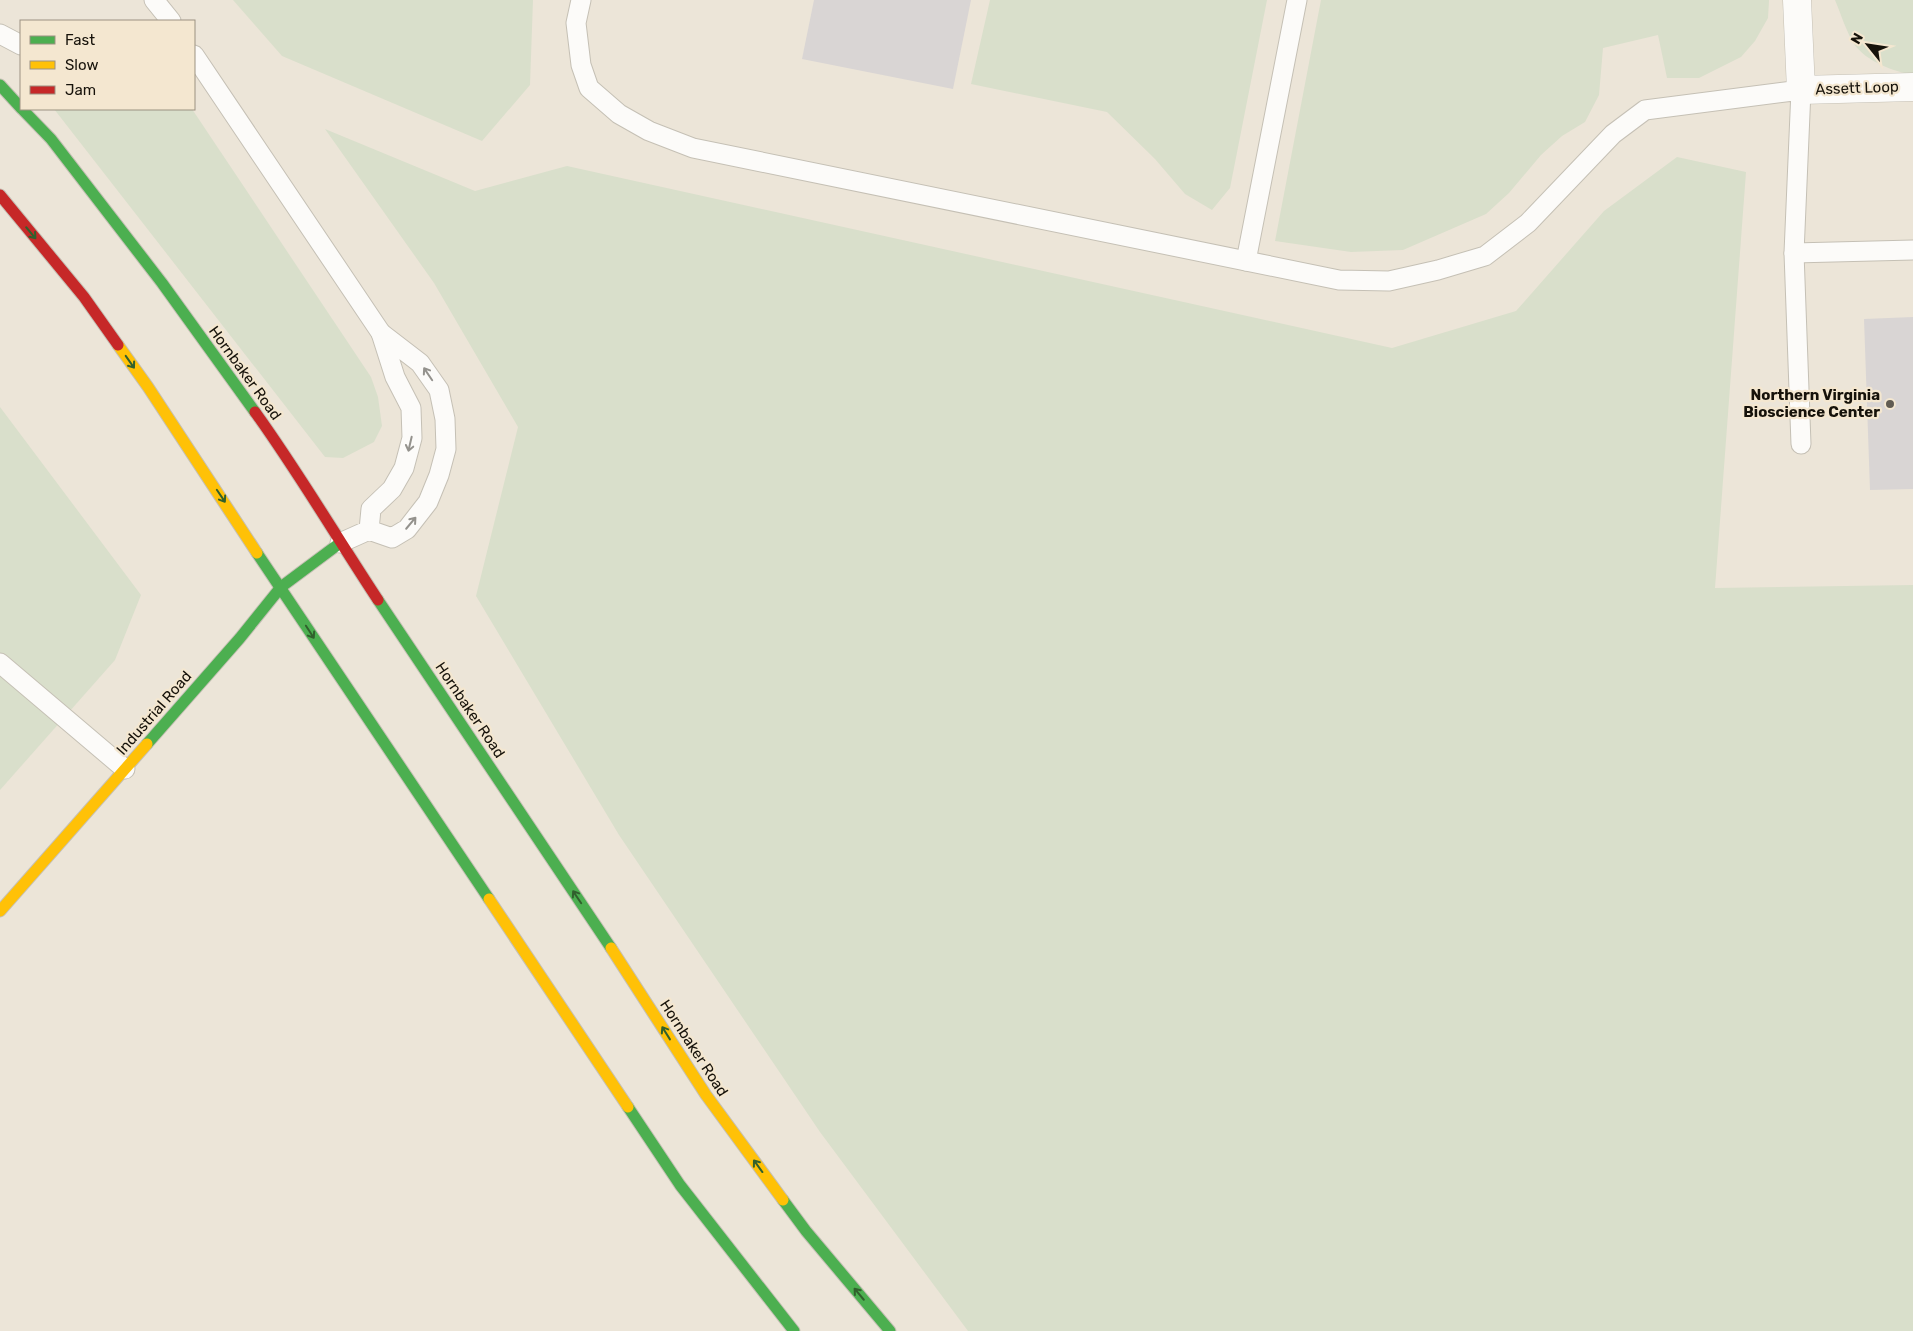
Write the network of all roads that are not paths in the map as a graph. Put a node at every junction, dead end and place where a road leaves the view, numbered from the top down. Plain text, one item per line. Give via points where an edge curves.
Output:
1 (154, 0) edge
2 (581, 0) edge
3 (1297, 0) edge
4 (1798, 0) edge
5 (170, 20) edge
6 (0, 34) edge
7 (20, 44) edge
8 (195, 56) edge
9 (0, 85) edge
10 (1913, 87) edge
11 (1801, 90) junction
12 (20, 106) edge
13 (24, 110) edge
14 (0, 195) edge
15 (1913, 250) edge
16 (1794, 253) junction
17 (1246, 261) junction
18 (381, 333) junction
19 (1801, 444) dead end
20 (369, 530) junction
21 (340, 544) junction
22 (281, 587) junction
23 (0, 663) edge
24 (125, 769) junction
25 (0, 911) edge
26 (794, 1331) edge
27 (890, 1331) edge

1 - 5 lane
2 - 17 lane via 576,23 589,88 619,114 649,131 693,148
3 - 17 lane
4 - 11 street, Assett Loop
6 - 7 lane
8 - 18 lane
9 - 12 main road, Hornbaker Road
10 - 11 street, Assett Loop
11 - 16 lane
11 - 17 lane via 1644,110 1613,134 1528,223 1485,256 1389,282 1339,280
13 - 21 main road, Hornbaker Road via 51,139 162,283 285,454
14 -> 22 main road via 84,297
15 - 16 lane
16 - 19 lane
18 -> 20 lane via 395,377 411,408 412,438 404,468 392,489 371,509
20 -> 18 lane via 392,538 407,529 428,502 446,449 445,419 438,390 420,363
20 - 21 lane
21 - 22 main road, Industrial Road
27 -> 21 main road, Hornbaker Road via 806,1231 706,1095 623,965
22 - 24 main road, Industrial Road
22 -> 26 main road via 680,1185
23 - 24 lane
24 - 25 main road, Industrial Road

